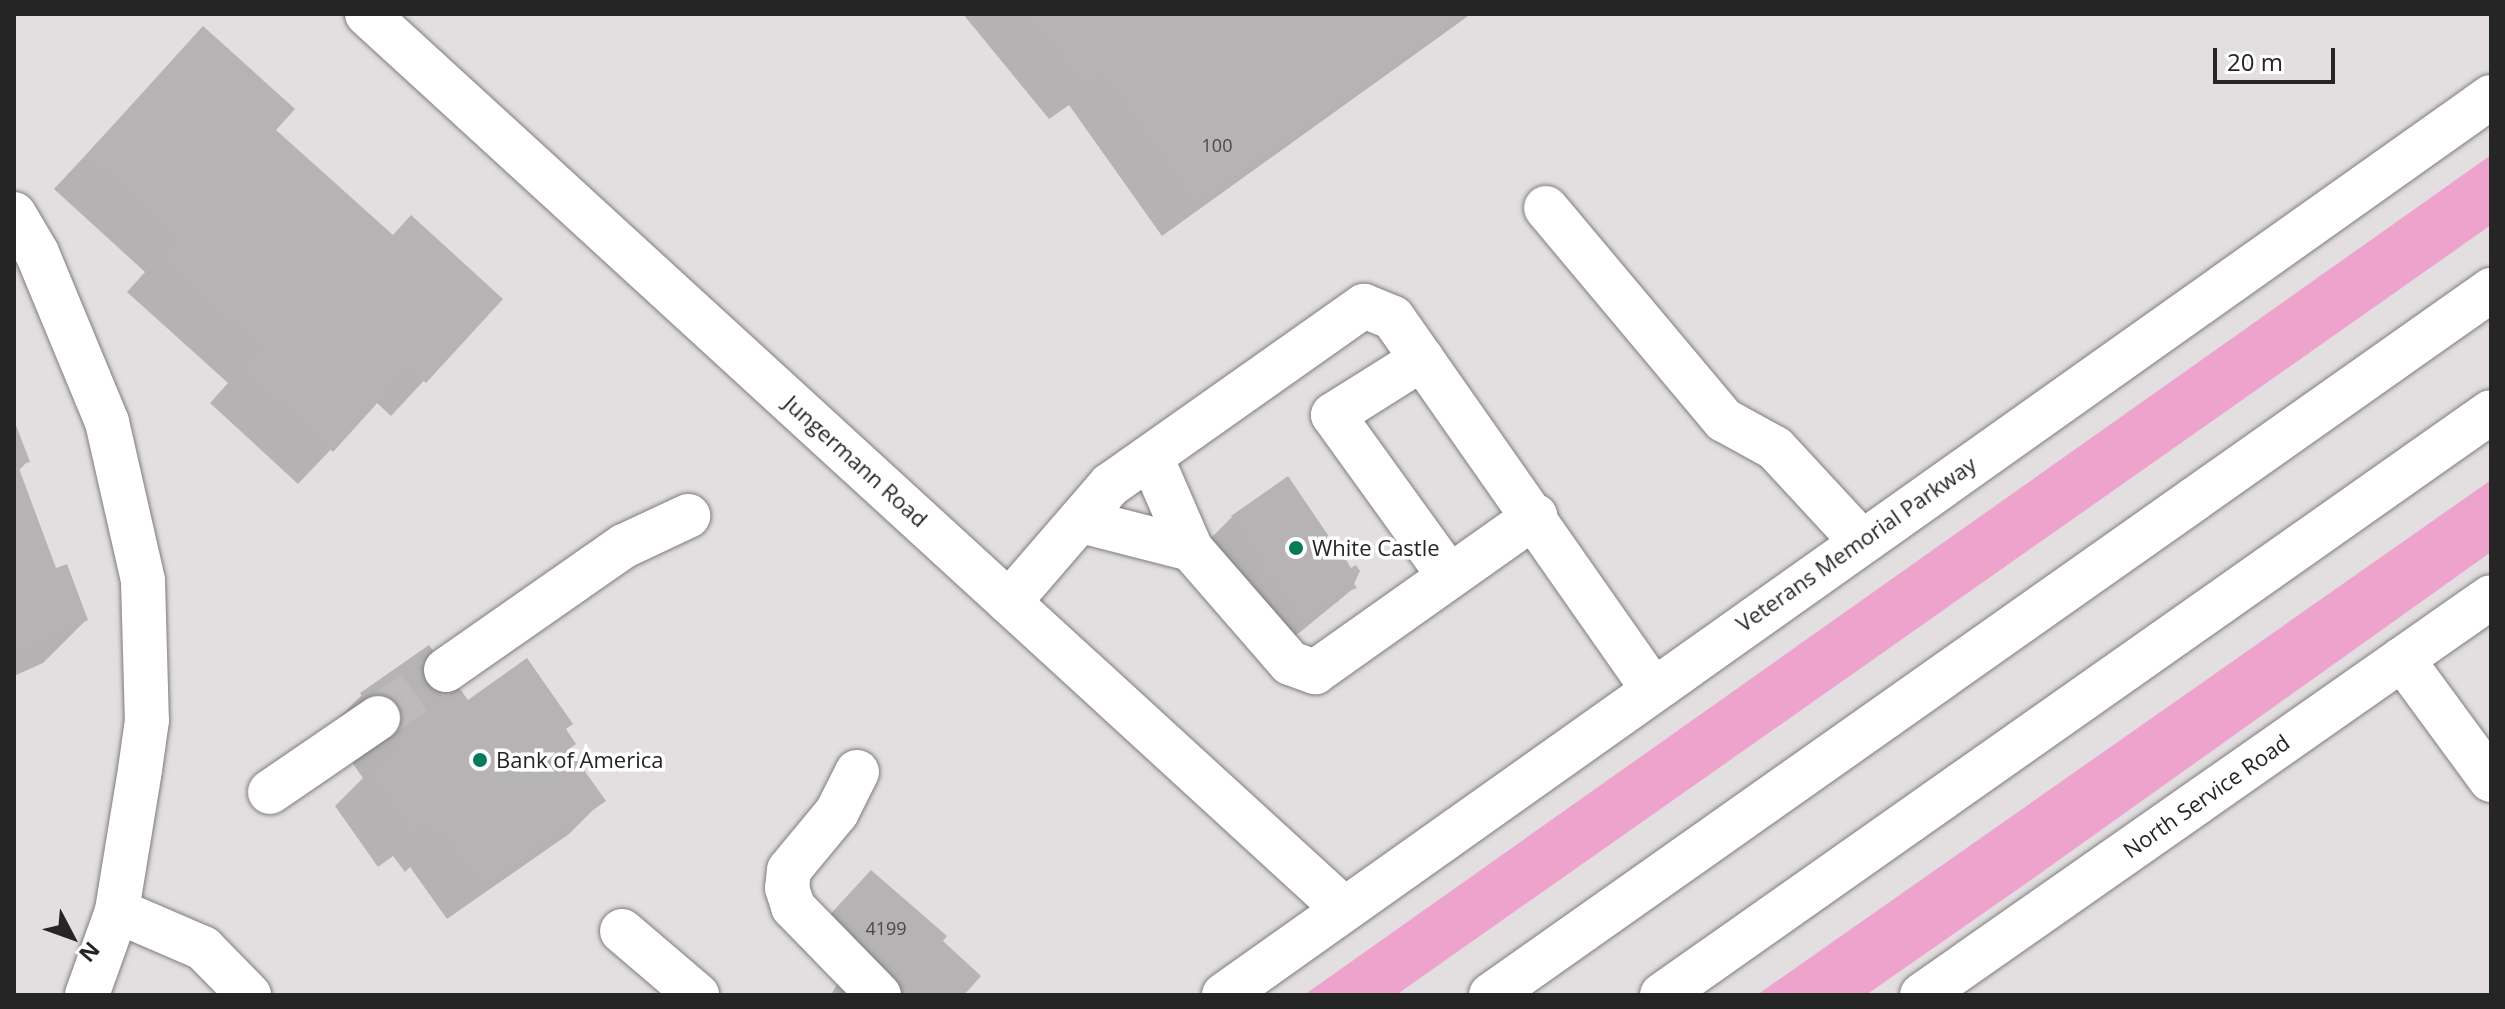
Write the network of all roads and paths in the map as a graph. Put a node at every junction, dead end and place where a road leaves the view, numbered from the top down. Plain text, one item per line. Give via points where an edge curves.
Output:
1 (367, 14) edge
2 (2491, 97) edge
3 (1546, 208) dead end
4 (14, 214) edge
5 (2491, 290) edge
6 (1422, 359) junction
7 (2491, 412) edge
8 (1151, 457) junction
9 (688, 516) dead end
10 (1535, 516) junction
11 (1081, 521) junction
12 (1861, 541) junction
13 (1191, 549) junction
14 (1449, 576) junction
15 (2491, 597) edge
16 (1009, 602) junction
17 (2402, 659) junction
18 (446, 670) tunnel mouth
19 (1653, 689) junction
20 (378, 718) tunnel mouth
21 (857, 772) dead end
22 (2491, 780) edge
23 (270, 792) dead end
24 (1344, 909) junction
25 (117, 911) junction
26 (622, 931) dead end
27 (87, 995) edge
28 (249, 995) edge
29 (697, 995) edge
30 (879, 995) edge
31 (1224, 995) edge
32 (1491, 995) edge
33 (1662, 995) edge
34 (1922, 995) edge

1 - 16 main road, Jungermann Road
2 - 12 main road, Veterans Memorial Parkway
3 - 12 main road via 1724,420 1775,448
4 - 25 main road via 43,266 107,422 143,581 147,720
5 - 32 main road
6 - 8 main road via 1393,318 1364,306
6 - 10 main road
6 - 14 main road via 1333,415
7 - 33 main road
8 - 11 main road via 1110,485
8 - 13 main road
9 - 18 main road via 624,546
10 - 14 main road
10 - 19 main road
11 - 13 main road
11 - 16 main road
12 - 19 main road, Veterans Memorial Parkway
13 - 14 main road via 1290,663 1315,672
15 - 17 main road, North Service Road
16 - 24 main road, Jungermann Road
17 - 22 main road
17 - 34 main road, North Service Road
19 - 24 main road, Veterans Memorial Parkway
20 - 23 main road
21 - 30 main road via 837,812 794,861 787,888 793,907
24 - 31 main road, Veterans Memorial Parkway
25 - 27 main road
25 - 28 main road via 203,948
26 - 29 main road

